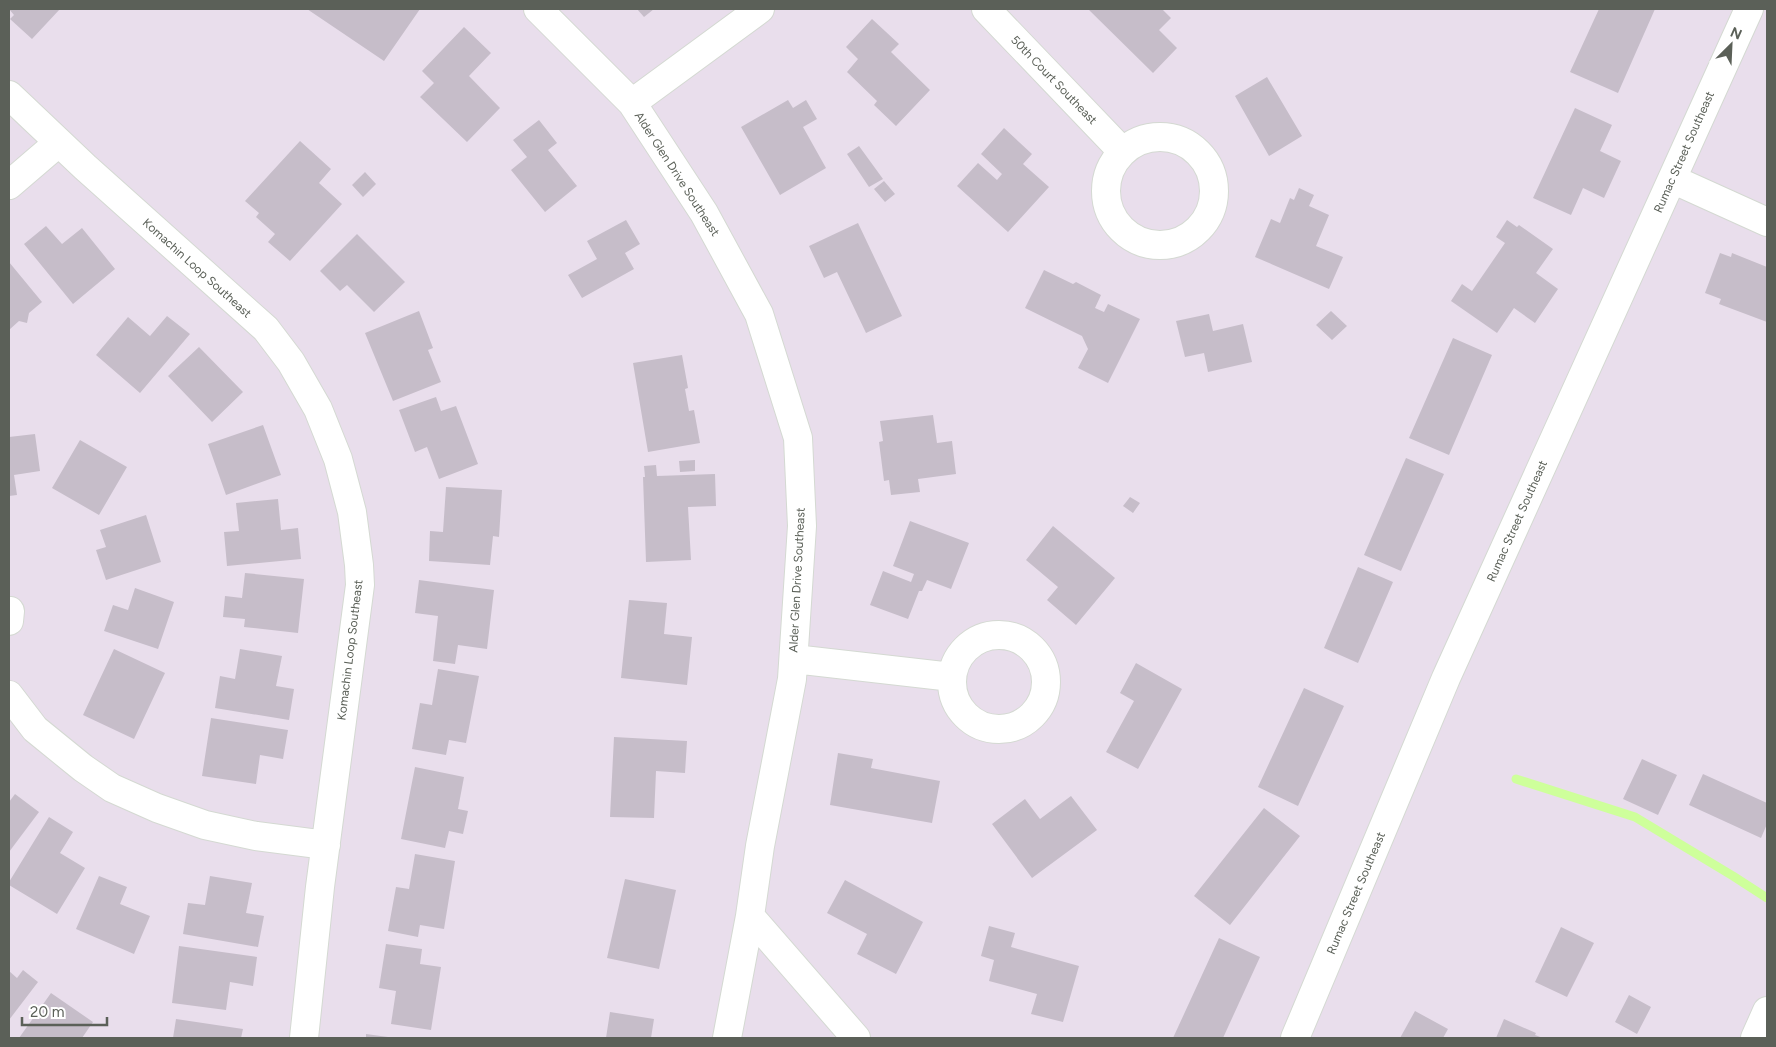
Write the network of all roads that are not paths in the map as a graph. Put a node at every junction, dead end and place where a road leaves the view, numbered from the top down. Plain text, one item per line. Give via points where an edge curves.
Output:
1 (538, 9) edge
2 (760, 9) edge
3 (986, 9) edge
4 (1750, 9) edge
5 (1767, 16) edge
6 (9, 95) edge
7 (632, 103) junction
8 (58, 142) junction
9 (1122, 151) dead end
10 (1672, 179) junction
11 (9, 185) edge
12 (1767, 222) edge
13 (794, 659) junction
14 (952, 677) dead end
15 (9, 695) edge
16 (326, 845) junction
17 (750, 916) junction
18 (1767, 1011) edge
19 (304, 1038) edge
20 (728, 1038) edge
21 (856, 1038) edge
22 (1295, 1038) edge
23 (1756, 1038) edge

1 - 7 street, Alder Glen Drive Southeast
2 - 7 street
3 - 9 street, 50th Court Southeast
4 - 5 street
4 - 10 street, Rumac Street Southeast
6 - 8 street, Komachin Loop Southeast
7 - 13 street, Alder Glen Drive Southeast via 704,213 759,314 798,438 802,526
8 - 11 street
8 - 16 street, Komachin Loop Southeast via 266,329 291,362 318,409 338,459 352,512 360,585
10 - 12 street
10 - 22 street, Rumac Street Southeast via 1446,678
13 - 14 street
13 - 17 street, Alder Glen Drive Southeast
15 - 16 street via 35,729 112,788 205,825 256,836
16 - 19 street, Komachin Loop Southeast
17 - 20 street, Alder Glen Drive Southeast
17 - 21 street
18 - 23 street

